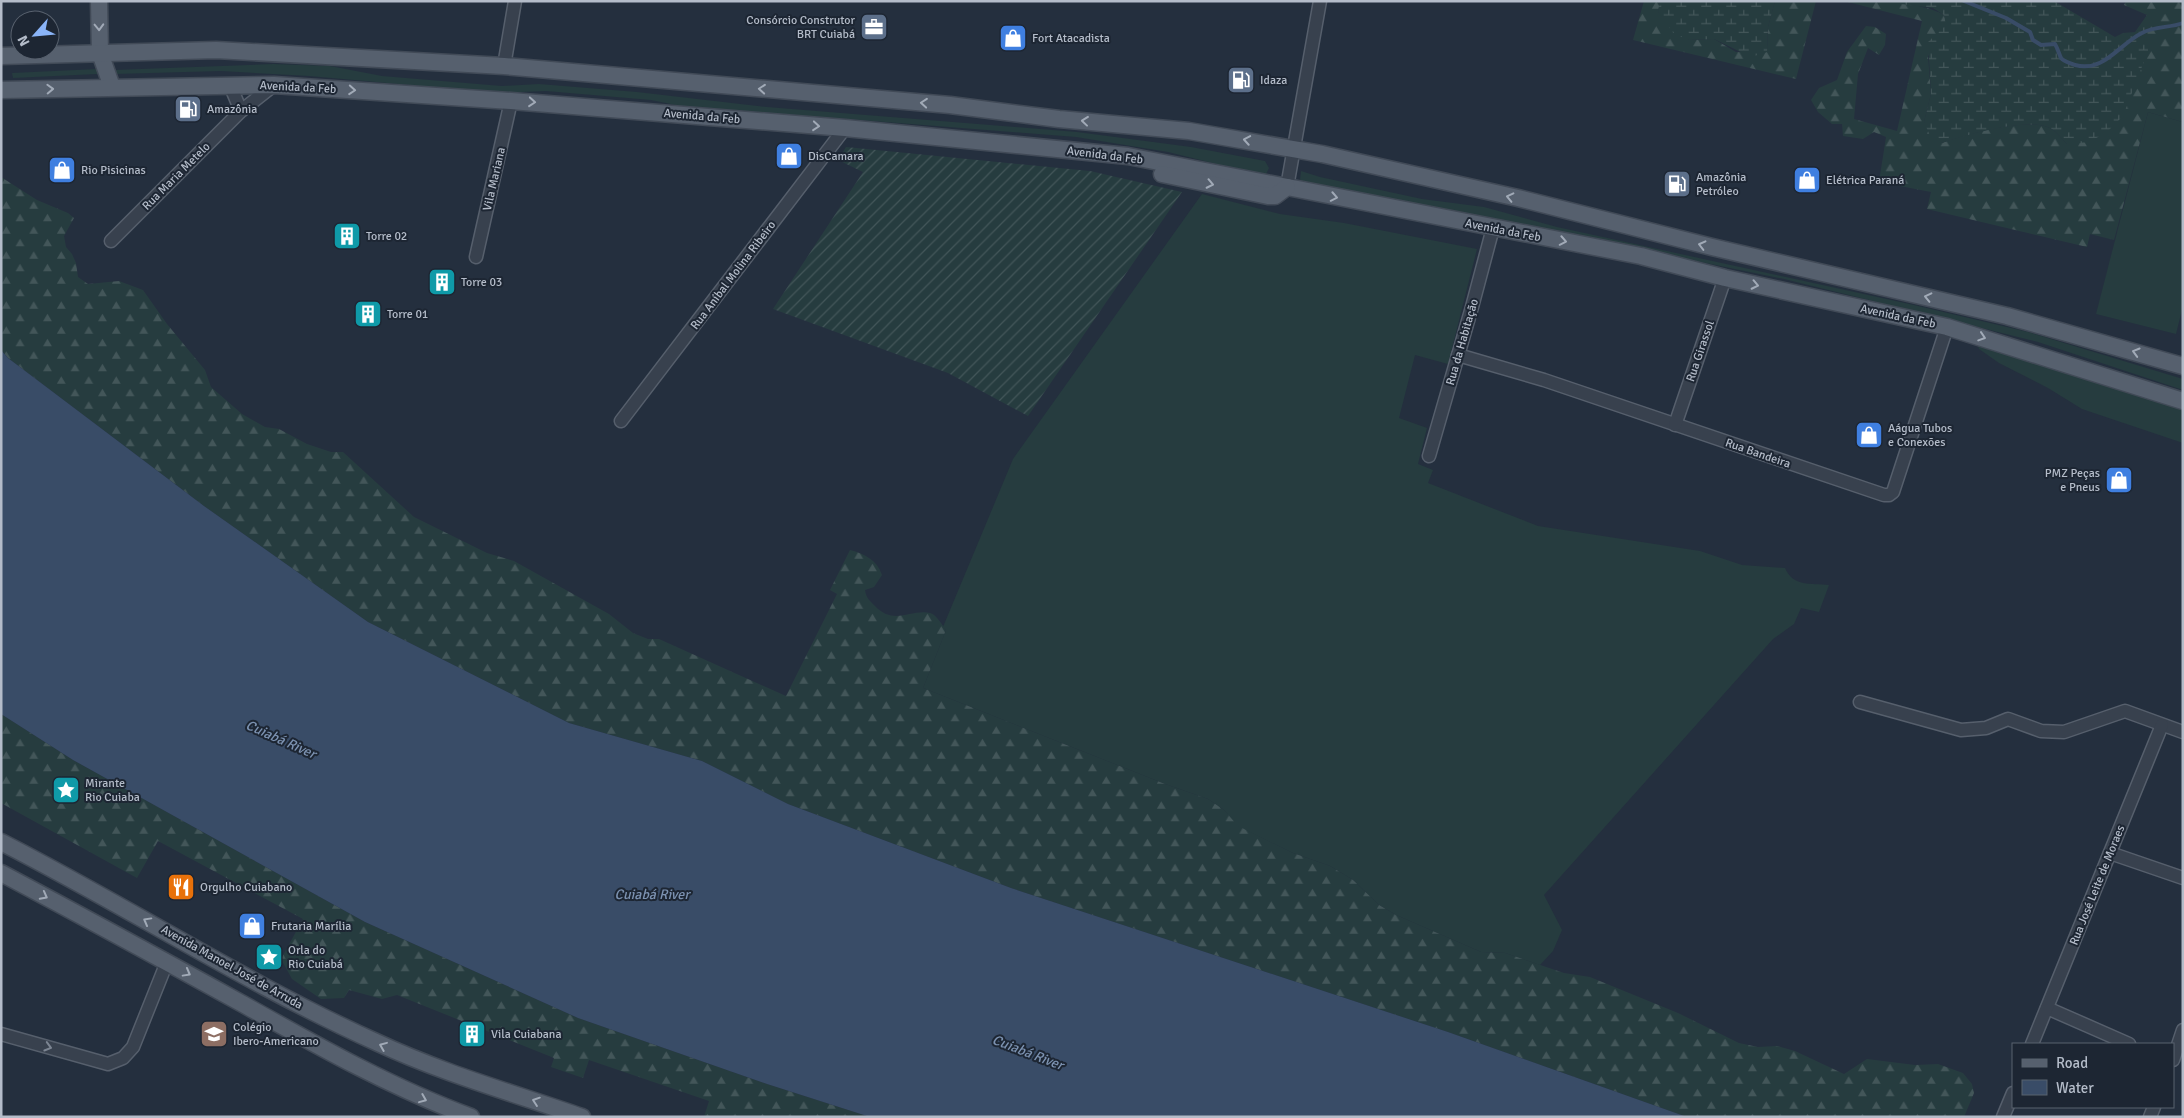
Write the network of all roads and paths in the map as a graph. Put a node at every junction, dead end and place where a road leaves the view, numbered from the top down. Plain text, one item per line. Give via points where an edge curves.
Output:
1 (99, 1) edge
2 (515, 1) edge
3 (1320, 1) edge
4 (100, 52) junction
5 (4, 55) edge
6 (504, 66) junction
7 (230, 85) junction
8 (274, 85) junction
9 (112, 87) junction
10 (1, 90) edge
11 (511, 100) junction
12 (241, 111) junction
13 (845, 128) junction
14 (1295, 148) junction
15 (1287, 187) junction
16 (1493, 228) junction
17 (111, 241) dead end
18 (476, 257) dead end
19 (1725, 278) junction
20 (1946, 327) junction
21 (1458, 355) junction
22 (2183, 366) edge
23 (2183, 401) edge
24 (621, 421) dead end
25 (1675, 425) junction
26 (1429, 456) dead end
27 (1860, 702) dead end
28 (2162, 725) junction
29 (2183, 732) edge
30 (1, 842) edge
31 (2110, 853) junction
32 (1, 873) edge
33 (2183, 878) edge
34 (167, 962) junction
35 (2047, 1008) junction
36 (2183, 1030) edge
37 (1, 1034) edge
38 (2032, 1043) edge
39 (2127, 1043) edge
40 (2174, 1058) edge
41 (2012, 1095) edge
42 (471, 1117) edge
43 (582, 1117) edge
44 (2003, 1117) edge

1 -> 4 main road
2 - 6 street
3 - 14 street
4 - 5 main road, Avenida da Feb
4 - 6 main road, Avenida da Feb via 216,50
4 - 9 main road
14 -> 6 main road, Avenida da Feb via 1189,130 1059,119 950,105
7 - 8 main road, Avenida da Feb
7 - 9 main road, Avenida da Feb
7 - 12 street
8 -> 11 main road, Avenida da Feb
8 - 12 street, Rua Maria Metelo
10 -> 9 main road, Avenida da Feb
11 -> 13 main road, Avenida da Feb
11 - 18 street, Vila Mariana
12 - 17 street, Rua Maria Metelo
13 -> 15 main road, Avenida da Feb via 1077,152 1122,165 1268,196 1275,196
13 - 24 street, Rua Aníbal Molina Ribeiro
14 - 15 street
22 -> 14 main road, Avenida da Feb via 2007,316 1518,198
15 -> 16 main road, Avenida da Feb
16 -> 19 main road, Avenida da Feb via 1641,256
16 - 21 street, Rua da Habitação
19 -> 20 main road, Avenida da Feb
19 - 25 street, Rua Girassol
20 -> 23 main road, Avenida da Feb
20 - 25 street, Rua Bandeira via 1893,492 1889,495
21 - 25 street, Rua Bandeira via 1544,380
21 - 26 street, Rua da Habitação
27 - 28 street via 1961,730 1986,728 2008,719 2040,731 2064,732 2126,711
28 - 29 street
28 - 31 street, Rua José Leite de Moraes
43 -> 30 main road, Avenida Manoel José de Arruda via 423,1062 376,1042 254,981
31 - 33 street
31 - 35 street, Rua José Leite de Moraes
32 -> 34 main road
37 -> 34 street via 108,1064 123,1058 133,1047
34 -> 42 main road via 327,1052 413,1095
35 - 38 street, Rua José Leite de Moraes
35 - 39 street
36 - 40 street
41 - 44 street

